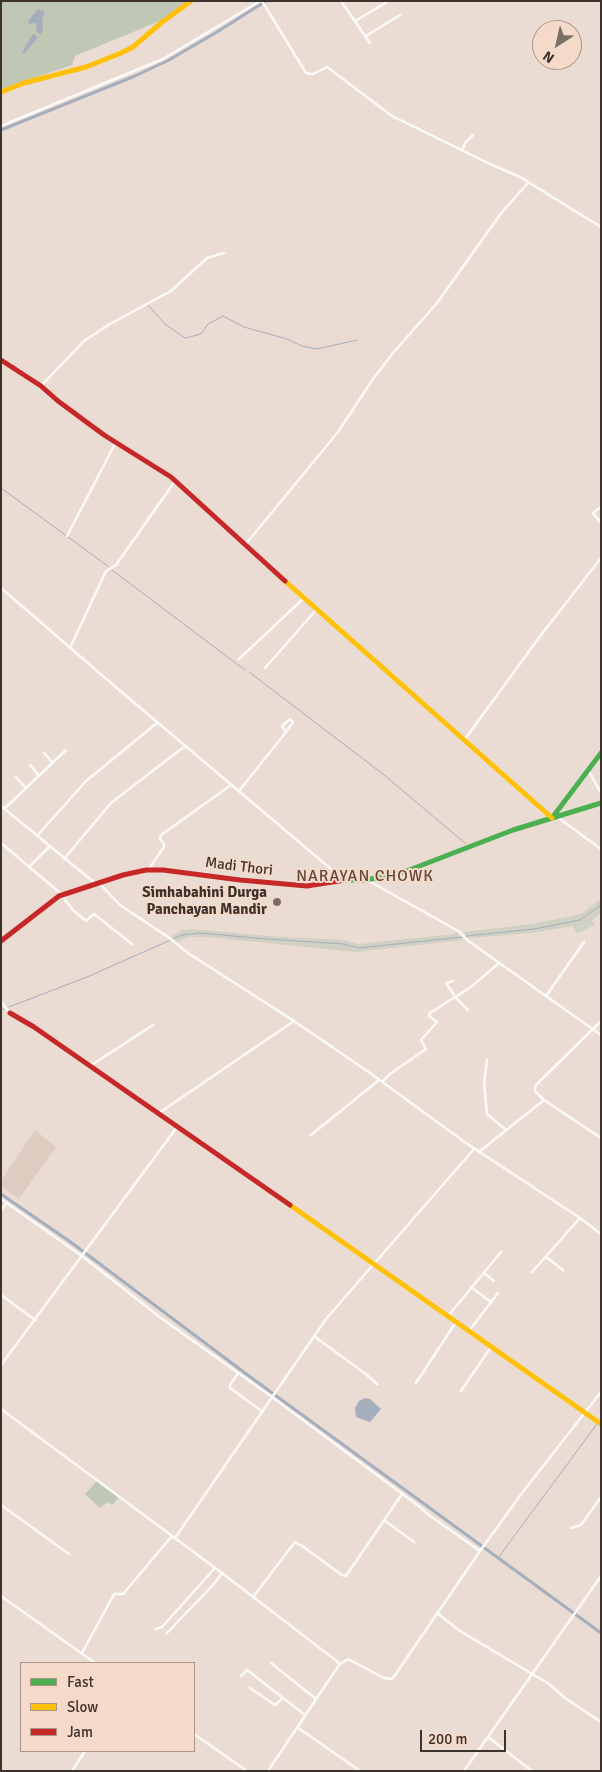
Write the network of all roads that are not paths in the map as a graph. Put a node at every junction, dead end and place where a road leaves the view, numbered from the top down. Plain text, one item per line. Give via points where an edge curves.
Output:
1 (191, 1) edge
2 (261, 1) edge
3 (341, 1) edge
4 (387, 2) edge
5 (400, 15) dead end
6 (355, 21) junction
7 (366, 36) junction
8 (370, 43) dead end
9 (1, 92) edge
10 (1, 126) edge
11 (473, 135) dead end
12 (462, 151) junction
13 (528, 183) junction
14 (601, 227) edge
15 (224, 253) dead end
16 (1, 360) edge
17 (41, 386) junction
18 (116, 442) junction
19 (176, 481) junction
20 (601, 507) edge
21 (601, 523) edge
22 (67, 536) dead end
23 (245, 545) junction
24 (601, 558) edge
25 (1, 588) edge
26 (304, 598) junction
27 (317, 609) junction
28 (70, 648) junction
29 (239, 659) dead end
30 (265, 668) dead end
31 (157, 722) junction
32 (286, 732) junction
33 (465, 739) junction
34 (185, 746) junction
35 (66, 750) dead end
36 (44, 753) dead end
37 (601, 754) edge
38 (52, 762) junction
39 (30, 765) dead end
40 (588, 770) junction
41 (39, 776) junction
42 (16, 777) dead end
43 (231, 785) junction
44 (26, 788) junction
45 (239, 791) junction
46 (601, 793) edge
47 (601, 803) edge
48 (3, 808) edge
49 (554, 817) junction
50 (37, 836) junction
51 (1, 843) edge
52 (49, 847) junction
53 (601, 849) edge
54 (64, 859) junction
55 (30, 866) junction
56 (148, 870) junction
57 (344, 880) junction
58 (366, 880) junction
59 (97, 884) junction
60 (62, 895) junction
61 (1, 941) edge
62 (584, 942) dead end
63 (132, 944) dead end
64 (500, 963) junction
65 (453, 981) dead end
66 (455, 996) junction
67 (546, 996) junction
68 (3, 1003) edge
69 (468, 1010) dead end
70 (10, 1013) joint
71 (601, 1021) edge
72 (294, 1022) junction
73 (153, 1025) dead end
74 (593, 1029) junction
75 (601, 1034) edge
76 (487, 1060) dead end
77 (90, 1066) junction
78 (380, 1081) junction
79 (544, 1100) junction
80 (159, 1113) junction
81 (178, 1126) junction
82 (506, 1130) junction
83 (311, 1135) dead end
84 (601, 1138) edge
85 (474, 1148) junction
86 (480, 1152) junction
87 (1, 1199) edge
88 (7, 1203) junction
89 (1, 1210) edge
90 (580, 1218) junction
91 (601, 1234) edge
92 (501, 1252) dead end
93 (82, 1256) junction
94 (546, 1257) junction
95 (373, 1264) junction
96 (563, 1270) dead end
97 (532, 1272) dead end
98 (484, 1273) junction
99 (494, 1281) dead end
100 (471, 1287) junction
101 (498, 1293) dead end
102 (1, 1295) edge
103 (491, 1302) junction
104 (448, 1316) junction
105 (35, 1320) junction
106 (456, 1322) junction
107 (469, 1331) junction
108 (314, 1336) junction
109 (491, 1346) junction
110 (1, 1365) edge
111 (238, 1373) junction
112 (416, 1383) dead end
113 (377, 1384) dead end
114 (461, 1391) dead end
115 (601, 1392) edge
116 (272, 1398) junction
117 (1, 1409) edge
118 (263, 1412) junction
119 (584, 1412) junction
120 (601, 1424) edge
121 (402, 1494) junction
122 (601, 1497) edge
123 (1, 1505) edge
124 (384, 1520) junction
125 (571, 1528) dead end
126 (173, 1537) junction
127 (414, 1542) dead end
128 (481, 1550) junction
129 (69, 1554) dead end
130 (215, 1568) junction
131 (222, 1573) junction
132 (601, 1576) edge
133 (1, 1596) edge
134 (253, 1597) junction
135 (437, 1614) junction
136 (156, 1629) dead end
137 (166, 1634) dead end
138 (82, 1653) junction
139 (94, 1662) edge
140 (271, 1663) dead end
141 (339, 1665) junction
142 (532, 1673) junction
143 (241, 1676) dead end
144 (250, 1688) dead end
145 (283, 1698) junction
146 (316, 1699) junction
147 (305, 1715) junction
148 (601, 1722) edge
149 (297, 1727) junction
150 (195, 1735) edge
151 (488, 1737) junction
152 (84, 1752) edge
153 (72, 1771) edge
154 (247, 1771) edge
155 (268, 1771) edge
156 (360, 1771) edge
157 (464, 1771) edge
158 (532, 1771) edge

1 - 9 street via 121,54
2 - 10 street via 163,59
2 - 12 street via 306,73 313,74 327,67 392,116
3 - 6 street
4 - 6 street
5 - 7 street
6 - 7 street
7 - 8 street
11 - 12 street
12 - 13 street
13 - 14 street
13 - 23 street via 502,212 437,303 373,379 338,432
15 - 17 street via 207,258 171,291 84,341
16 - 17 street
17 - 18 street
18 - 19 street
18 - 22 street
19 - 23 street
19 - 28 street via 116,565 106,571
20 - 21 street via 592,513
23 - 26 street
24 - 33 street
25 - 28 street
26 - 27 street
26 - 29 street
27 - 30 street
27 - 33 street
28 - 31 street
31 - 34 street
31 - 50 street via 88,778
32 - 32 street via 282,726 290,719 293,722
32 - 45 street
33 - 49 street
34 - 43 street
34 - 54 street via 111,803
35 - 38 street
36 - 38 street
37 - 40 street
38 - 41 street
39 - 41 street
40 - 46 street
40 - 49 street
41 - 44 street
42 - 44 street
43 - 45 street
43 - 56 street via 161,835 164,846
44 - 48 street
45 - 57 street
47 - 49 street, Madi Thori
48 - 50 street
49 - 53 street
49 - 58 street, Madi Thori via 404,872
50 - 52 street
51 - 55 street
52 - 54 street
52 - 55 street
54 - 59 street
55 - 60 street
56 - 57 street, Madi Thori via 307,886
56 - 59 street, Madi Thori
57 - 58 street, Madi Thori
58 - 64 street via 460,932
59 - 60 street, Madi Thori
59 - 72 street via 120,905 174,943
60 - 61 street, Madi Thori
60 - 63 street via 86,921 94,914
62 - 67 street
64 - 66 street
64 - 67 street
65 - 66 street via 446,984
66 - 69 street
66 - 78 street via 430,1013 437,1022 421,1040 425,1050
67 - 74 street
68 - 70 street
70 - 77 street
71 - 74 street
72 - 78 street
72 - 80 street
73 - 77 street
74 - 75 street
74 - 79 street via 535,1087
76 - 82 street via 484,1083 487,1114
77 - 80 street
78 - 83 street
78 - 85 street
79 - 82 street
79 - 84 street
80 - 81 street
81 - 93 street
81 - 95 street
82 - 86 street
85 - 86 street
85 - 95 street
86 - 90 street
87 - 88 street
88 - 89 street
88 - 93 street
90 - 91 street
90 - 94 street
92 - 98 street
93 - 105 street
93 - 111 street
94 - 96 street
94 - 97 street
95 - 104 street
95 - 108 street
98 - 99 street
98 - 100 street
100 - 103 street
100 - 104 street
101 - 103 street
102 - 105 street
103 - 107 street
104 - 106 street
105 - 110 street
106 - 107 street
106 - 112 street
107 - 109 street
108 - 113 street
108 - 116 street
109 - 114 street
109 - 119 street
111 - 116 street
111 - 118 street via 230,1388
115 - 119 street
116 - 118 street
116 - 121 street
117 - 126 street
118 - 126 street
119 - 120 street
119 - 128 street
121 - 124 street
121 - 128 street
122 - 125 street via 581,1524
123 - 129 street
124 - 127 street
124 - 134 street via 346,1576 295,1542
126 - 130 street
126 - 138 street via 123,1594 114,1594
128 - 135 street
130 - 131 street
130 - 136 street via 162,1627
131 - 134 street
131 - 137 street
132 - 142 street
133 - 138 street
134 - 141 street
135 - 141 street via 393,1678 384,1678 348,1659
135 - 142 street
138 - 139 street
140 - 146 street
141 - 146 street
142 - 148 street
142 - 151 street
143 - 145 street via 247,1670
144 - 145 street via 275,1705
145 - 147 street
146 - 147 street
147 - 149 street
149 - 155 street
149 - 156 street
150 - 154 street
151 - 157 street
151 - 158 street
152 - 153 street

